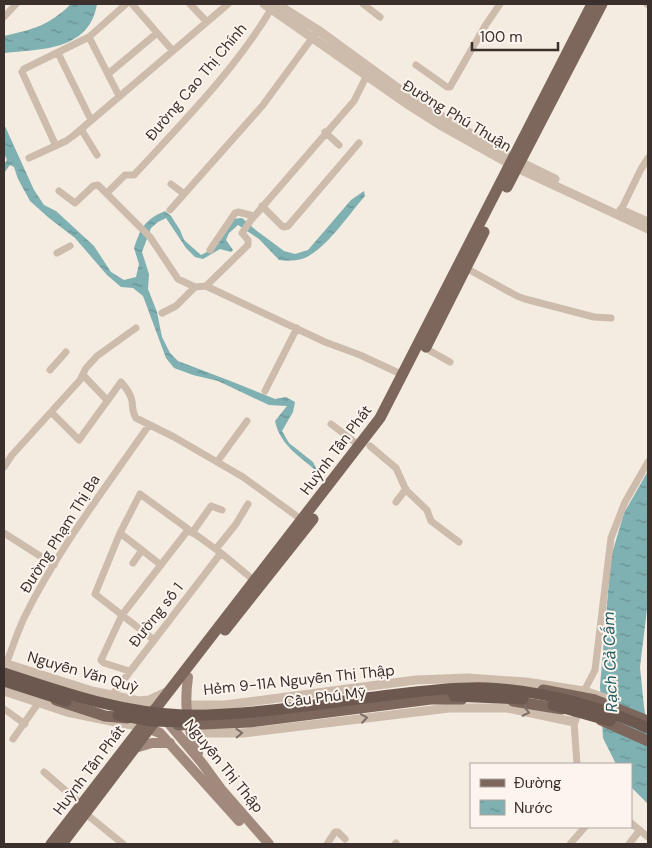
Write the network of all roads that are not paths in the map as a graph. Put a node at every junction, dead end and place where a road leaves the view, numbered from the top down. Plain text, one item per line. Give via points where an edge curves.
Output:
1 (126, 4) edge
2 (132, 4) edge
3 (190, 4) edge
4 (228, 4) edge
5 (363, 4) edge
6 (500, 4) edge
7 (592, 4) edge
8 (602, 4) edge
9 (12, 5) edge
10 (272, 5) edge
11 (380, 16) dead end
12 (4, 17) edge
13 (207, 22) junction
14 (157, 33) junction
15 (316, 34) junction
16 (89, 37) junction
17 (172, 51) junction
18 (58, 53) junction
19 (416, 65) dead end
20 (369, 72) junction
21 (108, 74) junction
22 (119, 96) junction
23 (91, 120) junction
24 (81, 129) junction
25 (325, 132) junction
26 (359, 143) dead end
27 (339, 145) dead end
28 (56, 146) junction
29 (97, 155) dead end
30 (29, 158) dead end
31 (648, 158) edge
32 (515, 163) junction
33 (171, 184) dead end
34 (59, 191) dead end
35 (107, 193) junction
36 (183, 194) junction
37 (262, 206) junction
38 (170, 210) dead end
39 (621, 210) junction
40 (252, 218) junction
41 (648, 222) edge
42 (648, 229) edge
43 (70, 246) dead end
44 (210, 250) dead end
45 (57, 253) dead end
46 (462, 267) junction
47 (206, 286) junction
48 (195, 287) junction
49 (162, 313) dead end
50 (611, 318) dead end
51 (136, 328) dead end
52 (297, 328) junction
53 (425, 348) junction
54 (66, 352) dead end
55 (450, 362) dead end
56 (50, 370) dead end
57 (407, 372) junction
58 (83, 375) junction
59 (265, 391) dead end
60 (107, 400) junction
61 (51, 412) junction
62 (247, 421) dead end
63 (148, 424) junction
64 (331, 424) dead end
65 (365, 446) junction
66 (217, 462) junction
67 (648, 462) edge
68 (4, 467) edge
69 (406, 489) junction
70 (396, 502) dead end
71 (248, 504) dead end
72 (222, 510) dead end
73 (315, 510) junction
74 (302, 520) junction
75 (190, 531) junction
76 (4, 533) edge
77 (120, 533) junction
78 (459, 542) dead end
79 (142, 550) junction
80 (219, 551) junction
81 (133, 562) dead end
82 (54, 565) junction
83 (161, 565) junction
84 (257, 583) junction
85 (122, 615) junction
86 (154, 640) junction
87 (4, 667) edge
88 (129, 672) junction
89 (186, 675) junction
90 (4, 683) edge
91 (586, 688) junction
92 (4, 691) edge
93 (169, 691) junction
94 (112, 694) junction
95 (139, 701) junction
96 (39, 702) junction
97 (186, 705) junction
98 (4, 709) edge
99 (157, 712) junction
100 (648, 715) edge
101 (648, 721) edge
102 (574, 722) junction
103 (25, 724) junction
104 (125, 724) junction
105 (145, 727) junction
106 (648, 728) edge
107 (190, 733) junction
108 (648, 737) edge
109 (13, 739) dead end
110 (648, 741) edge
111 (170, 743) junction
112 (132, 745) junction
113 (202, 763) junction
114 (577, 763) edge
115 (44, 772) dead end
116 (206, 776) junction
117 (83, 809) junction
118 (632, 824) edge
119 (584, 828) edge
120 (640, 830) junction
121 (648, 837) edge
122 (345, 839) dead end
123 (51, 844) edge
124 (62, 844) edge
125 (123, 844) edge
126 (260, 844) edge
127 (269, 844) edge
128 (327, 844) edge
129 (570, 844) edge
130 (629, 844) edge

1 - 16 street
2 - 14 street
3 - 13 street
4 - 13 street
5 - 11 street
6 - 19 street via 450,87
7 - 32 main road, Huỳnh Tấn Phát
8 - 32 main road, Huỳnh Tấn Phát
9 - 12 street
10 - 15 street, Đường Phú Thuận
10 - 35 street, Đường Cao Thị Chính via 235,61 134,175 125,175
13 - 17 street
14 - 17 street
14 - 21 street
15 - 20 street, Đường Phú Thuận
15 - 36 street via 263,105
16 - 18 street
16 - 21 street
17 - 22 street
18 - 23 street
18 - 28 street via 22,72
20 - 25 street via 354,101
20 - 32 street, Đường Phú Thuận
21 - 22 street
22 - 23 street
23 - 24 street
24 - 28 street
24 - 29 street
25 - 27 street
25 - 37 street
26 - 37 street via 288,226 282,226
28 - 30 street
31 - 39 street
32 - 39 street, Đường Phú Thuận
32 - 42 street, Đường Phú Thuận
32 - 46 main road, Huỳnh Tấn Phát
33 - 36 street
34 - 35 street via 75,203 96,185
35 - 48 street via 150,237 178,279
36 - 38 street
37 - 40 street
39 - 41 street, Đường Phú Thuận
40 - 44 street via 236,213
40 - 47 street via 242,233 248,245
43 - 45 street
46 - 50 street via 516,296 594,317
46 - 53 main road, Huỳnh Tấn Phát
46 - 57 main road, Huỳnh Tấn Phát
47 - 48 street
47 - 52 street
48 - 49 street via 176,306
51 - 58 street via 98,356
52 - 57 street
52 - 59 street
53 - 55 street
53 - 57 main road, Huỳnh Tấn Phát
54 - 56 street
57 - 65 main road, Huỳnh Tấn Phát via 385,423
58 - 60 street
58 - 61 street
60 - 61 street via 79,440
60 - 63 street via 121,382 132,401 133,414
61 - 68 street
62 - 66 street
63 - 66 street
63 - 82 street, Đường Phạm Thị Ba
64 - 65 street
65 - 69 street via 396,468
65 - 73 main road, Huỳnh Tấn Phát
66 - 74 street
67 - 91 street via 625,502 611,538 595,670
69 - 70 street
69 - 78 street via 427,510 431,521
71 - 80 street, Đường số 1
72 - 75 street via 211,506
73 - 74 main road, Huỳnh Tấn Phát
73 - 84 main road, Huỳnh Tấn Phát
74 - 84 main road, Huỳnh Tấn Phát
75 - 77 street via 140,494
75 - 80 street
75 - 83 street
76 - 82 street
77 - 79 street
77 - 85 street via 95,594
79 - 81 street
79 - 83 street
80 - 84 street
80 - 86 street, Đường số 1
82 - 87 street, Đường Phạm Thị Ba via 24,618
83 - 85 street
84 - 89 main road, Huỳnh Tấn Phát
85 - 86 street
85 - 88 street via 101,660
86 - 88 street, Đường số 1
87 - 94 street, Nguyễn Văn Quỳ
87 - 101 main road, Cầu Phú Mỹ via 93,698 179,710 244,708 432,686 487,683 535,688 595,700
87 - 106 highway, Cầu Phú Mỹ via 96,702 155,712 189,715 240,713 417,692 487,688 534,693 573,702
88 - 94 street, Đường số 1
89 - 93 main road, Huỳnh Tấn Phát
89 - 97 main road
89 - 99 main road, Huỳnh Tấn Phát
90 - 108 highway, Cầu Phú Mỹ via 109,713 178,722 238,720 432,697 513,698 586,713
90 - 110 main road, Cầu Phú Mỹ via 106,716 185,726 250,722 431,699 511,700 585,715
91 - 97 street, Hẻm 9-11A Nguyễn Thị Thập via 487,678 416,680 225,705
91 - 100 street, Hẻm 9-11A Nguyễn Thị Thập
91 - 102 street
92 - 96 street
93 - 95 street
93 - 99 main road, Huỳnh Tấn Phát
94 - 95 street, Nguyễn Văn Quỳ
95 - 99 street, Nguyễn Văn Quỳ
96 - 103 street
96 - 104 street via 67,712
97 - 107 main road
98 - 103 street
99 - 105 main road, Huỳnh Tấn Phát
99 - 113 main road, Nguyễn Thị Thập
107 -> 102 street via 243,733 449,708 507,708
102 - 114 street
103 - 109 street
104 - 105 street
104 - 112 street
105 - 111 main road, Nguyễn Thị Thập via 160,733
105 - 112 main road, Huỳnh Tấn Phát
107 - 113 main road
111 - 112 main road
111 - 116 main road, Nguyễn Thị Thập
112 - 117 main road, Huỳnh Tấn Phát
113 - 116 main road, Nguyễn Thị Thập
115 - 117 street
116 - 126 main road, Nguyễn Thị Thập
116 - 127 main road, Nguyễn Thị Thập
117 - 123 main road, Huỳnh Tấn Phát
117 - 124 main road, Huỳnh Tấn Phát
117 - 125 street
118 - 120 street
119 - 129 street
120 - 121 street
120 - 130 street
122 - 128 street via 335,832

